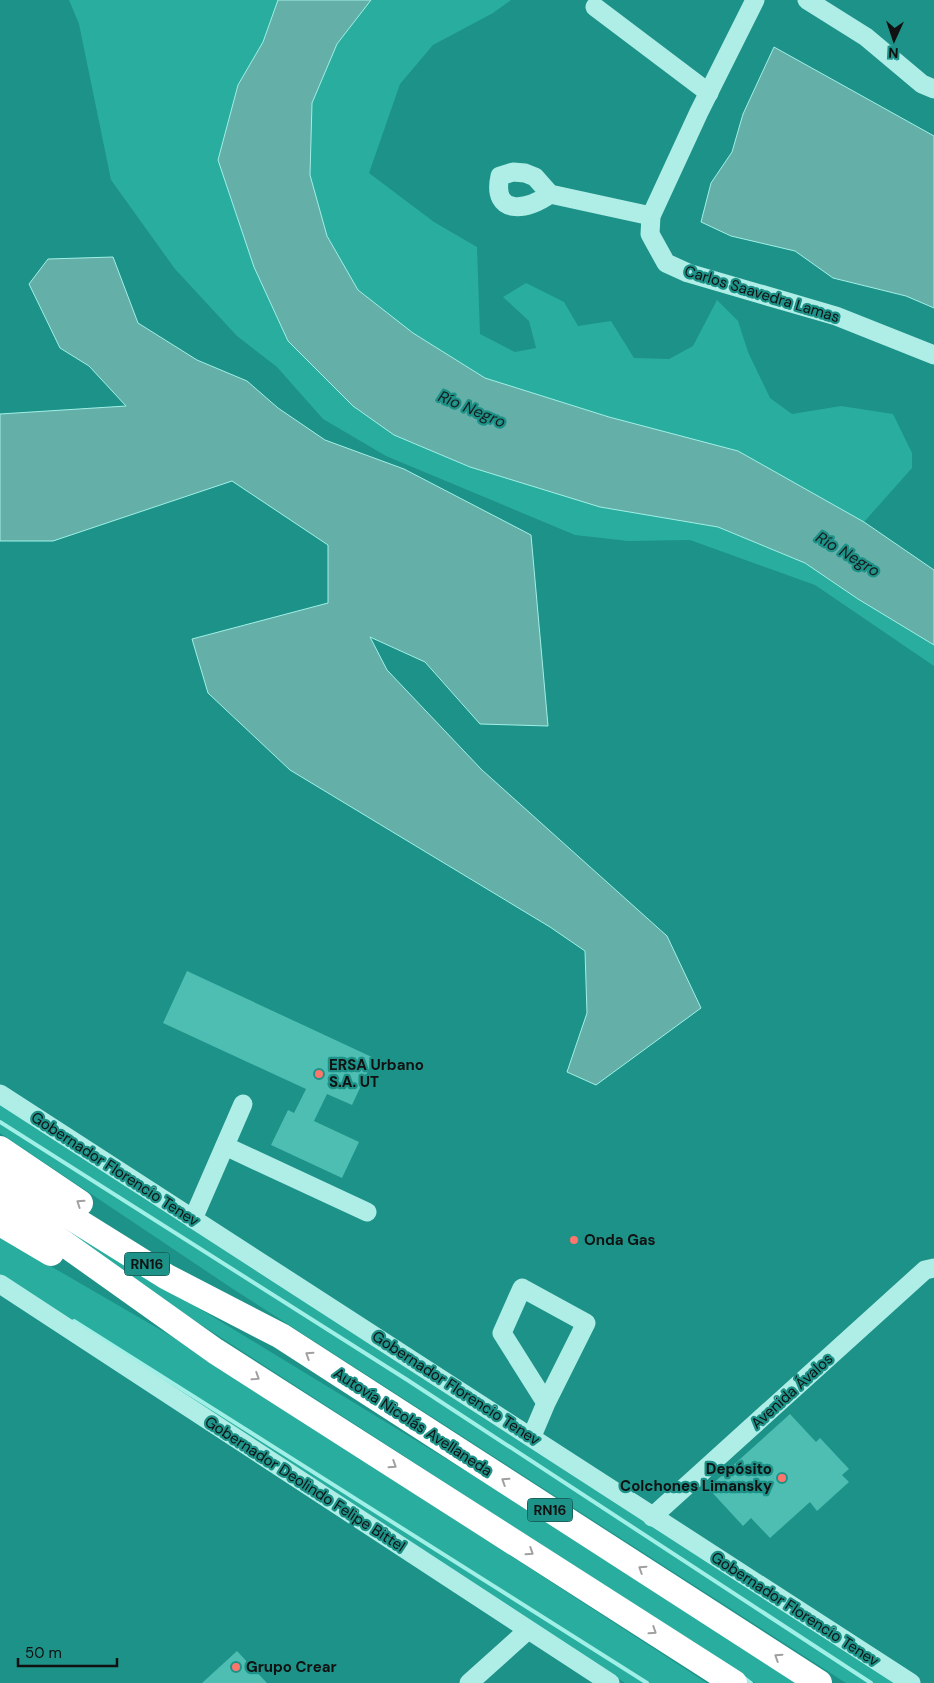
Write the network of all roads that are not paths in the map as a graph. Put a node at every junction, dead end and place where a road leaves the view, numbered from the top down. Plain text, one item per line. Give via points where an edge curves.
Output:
1 (755, 0) edge
2 (807, 0) edge
3 (596, 7) dead end
4 (934, 89) edge
5 (709, 93) junction
6 (550, 194) dead end
7 (651, 216) junction
8 (934, 355) edge
9 (0, 1094) edge
10 (243, 1104) dead end
11 (225, 1146) junction
12 (0, 1149) edge
13 (0, 1173) edge
14 (0, 1198) edge
15 (367, 1212) dead end
16 (193, 1219) junction
17 (0, 1223) edge
18 (934, 1268) edge
19 (0, 1284) edge
20 (281, 1336) junction
21 (215, 1351) junction
22 (546, 1403) junction
23 (532, 1436) junction
24 (652, 1517) junction
25 (528, 1630) junction
26 (469, 1683) edge
27 (610, 1683) edge
28 (734, 1683) edge
29 (819, 1683) edge
30 (911, 1683) edge

1 - 5 street
2 - 4 street via 866,37 922,84
3 - 5 street
5 - 7 street
6 - 7 street
7 - 8 street, Carlos Saavedra Lamas via 650,234 666,263 688,273 836,316
9 - 16 street, Gobernador Florencio Tenev
10 - 11 street
11 - 15 street
11 - 16 street
20 -> 12 highway
13 - 20 highway, Autovía Nicolás Avellaneda / RN16 via 167,1277
14 - 21 highway, RN16
16 - 23 street, Gobernador Florencio Tenev
17 - 21 highway
18 - 24 street, Avenida Ávalos via 925,1270
19 - 25 street, Gobernador Deolindo Felipe Bittel
29 -> 20 highway, Autovía Nicolás Avellaneda / RN16
21 -> 28 highway, RN16
22 - 22 street via 502,1333 522,1288 586,1323
22 - 23 street
23 - 24 street, Gobernador Florencio Tenev
24 - 30 street, Gobernador Florencio Tenev
25 - 26 street
25 - 27 street, Gobernador Deolindo Felipe Bittel

